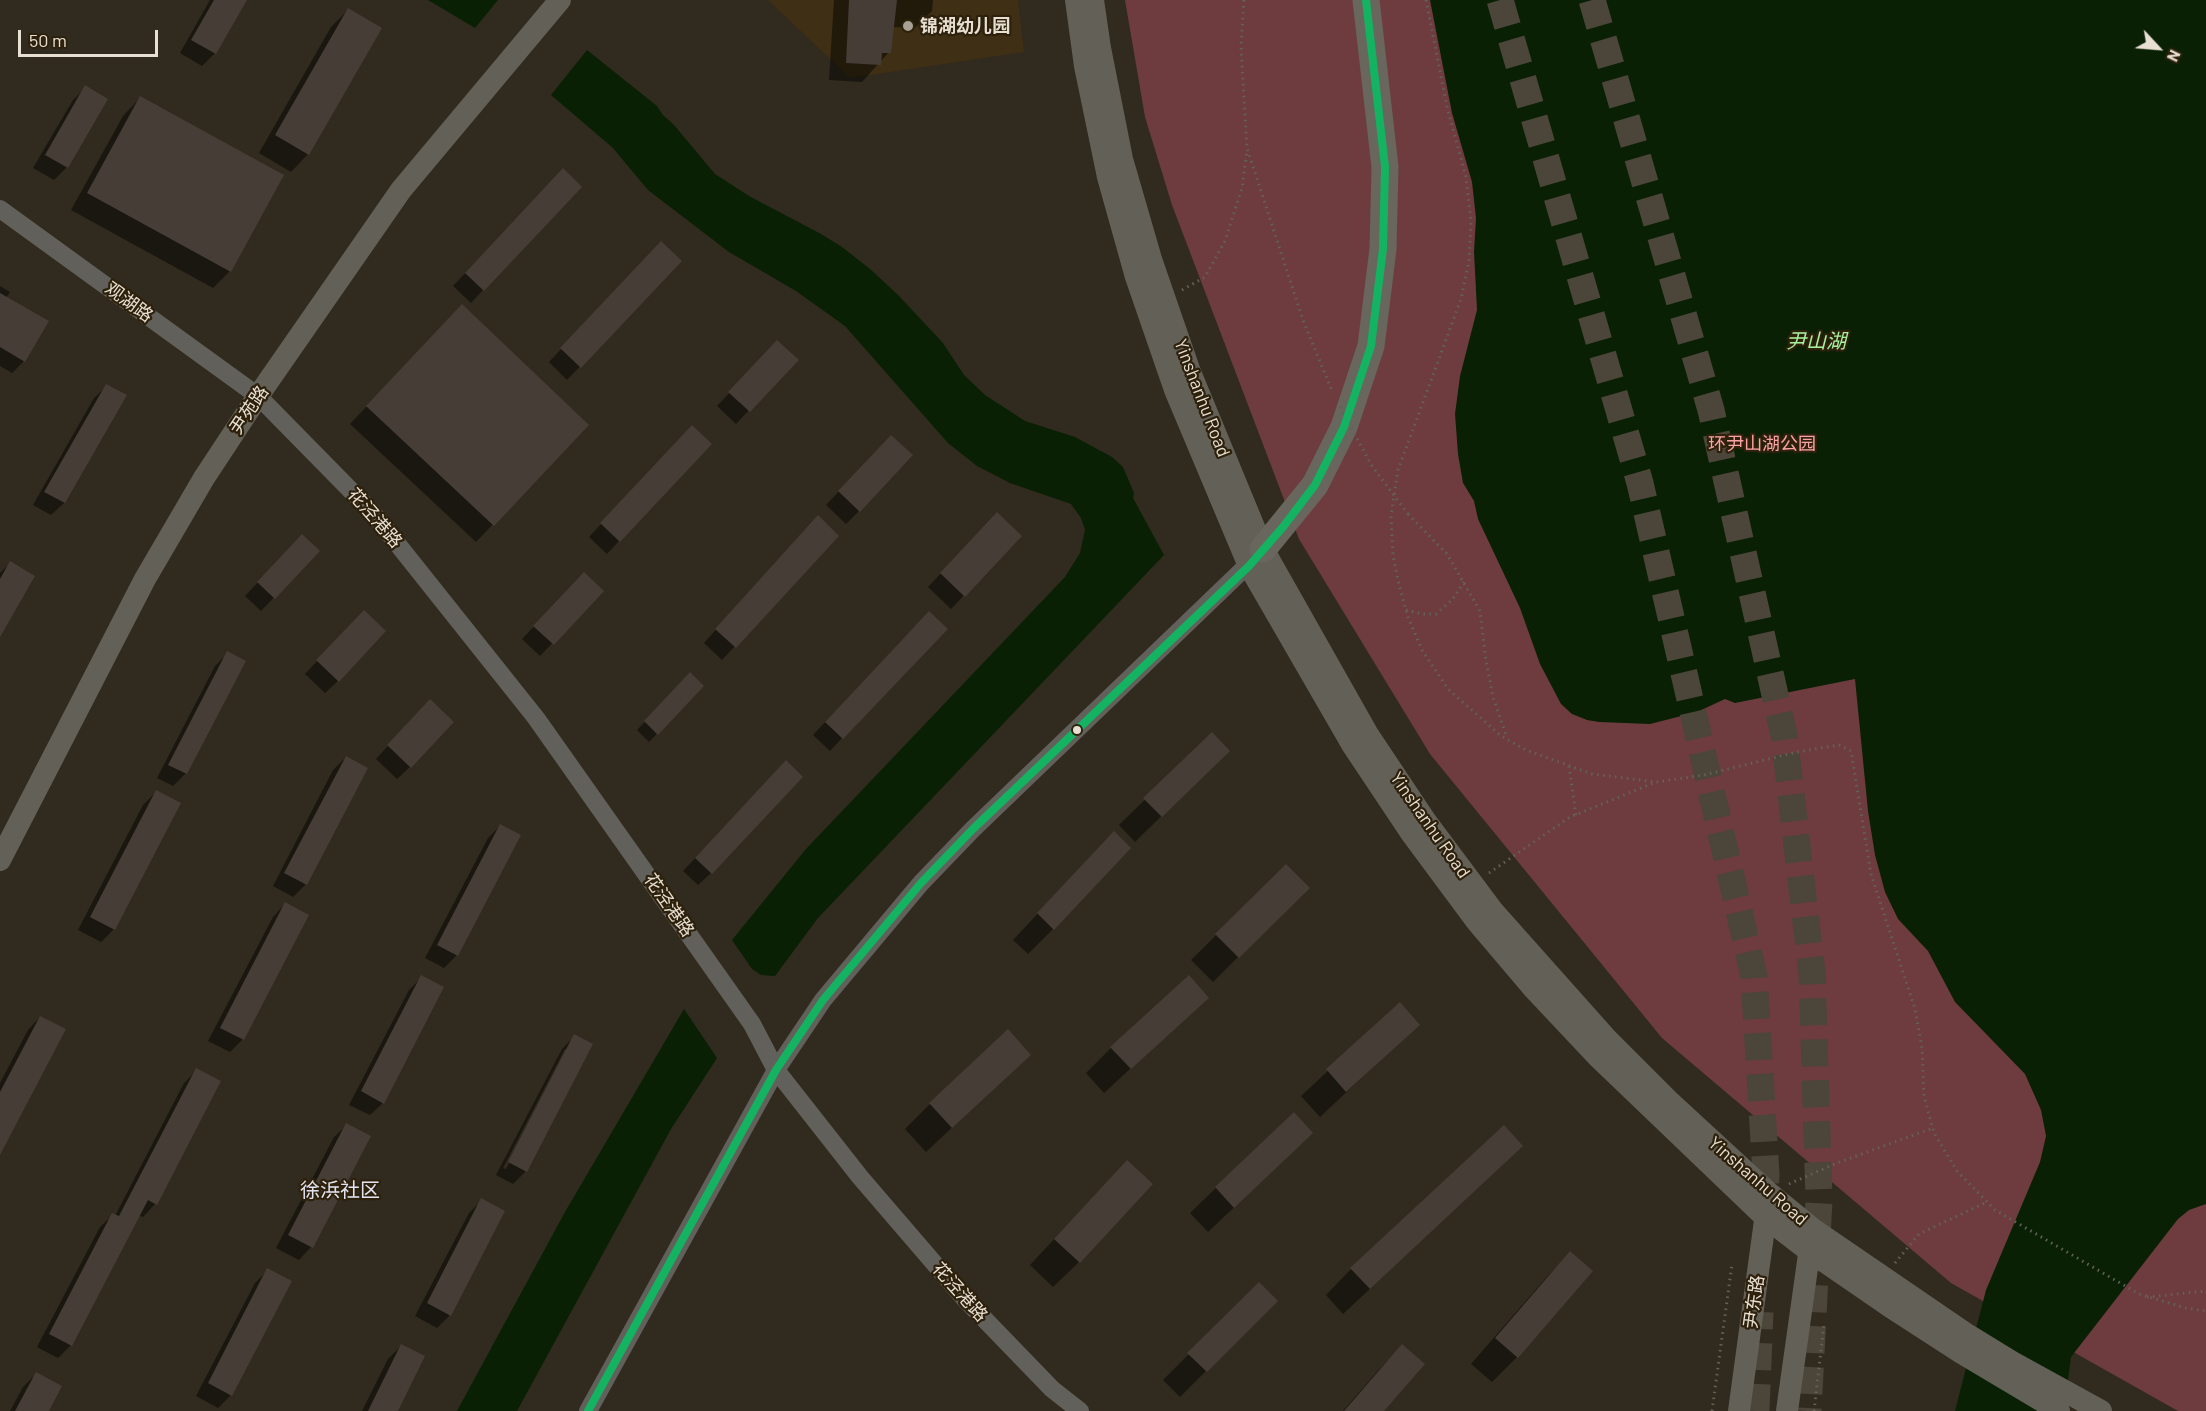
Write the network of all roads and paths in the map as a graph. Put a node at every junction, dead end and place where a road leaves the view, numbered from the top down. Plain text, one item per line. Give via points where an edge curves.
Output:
1 (560, 0) edge
2 (1076, 0) edge
3 (1093, 0) edge
4 (1244, 0) edge
5 (1366, 0) edge
6 (1426, 0) edge
7 (1247, 148) junction
8 (0, 209) edge
9 (1165, 300) junction
10 (258, 396) junction
11 (1256, 557) junction
12 (1464, 582) junction
13 (1406, 609) junction
14 (1507, 740) junction
15 (1569, 766) junction
16 (1657, 782) junction
17 (1576, 815) junction
18 (0, 860) edge
19 (1473, 884) junction
20 (776, 1070) junction
21 (1933, 1128) junction
22 (1769, 1193) junction
23 (1987, 1202) junction
24 (1766, 1217) junction
25 (1811, 1240) junction
26 (1732, 1264) dead end
27 (1883, 1278) junction
28 (2206, 1291) edge
29 (2145, 1297) junction
30 (2206, 1311) edge
31 (1824, 1324) dead end
32 (1964, 1344) junction
33 (2066, 1404) edge
34 (588, 1411) edge
35 (1080, 1411) edge
36 (1712, 1411) edge
37 (1739, 1411) edge
38 (1787, 1411) edge
39 (1814, 1411) edge
40 (2101, 1411) edge

1 - 10 main road, 尹苑路 via 401,190
2 - 11 main road, Yinshanhu Road via 1108,177 1136,277 1175,390
3 - 9 main road, Yinshanhu Road via 1122,159
4 - 7 path via 1241,46
5 - 11 highway via 1385,167 1383,249 1371,346 1344,427 1315,486
6 - 13 path via 1447,107 1466,177 1470,261 1461,299 1398,470 1391,516 1393,555
7 - 9 path via 1242,188 1225,241 1205,277
7 - 12 path, bridge via 1303,320 1335,400 1372,466 1408,514 1447,554
8 - 10 street, 观湖路
9 - 11 main road, Yinshanhu Road
10 - 18 main road, 尹苑路 via 145,579
10 - 20 street, 花泾港路 via 372,512 536,718 752,1024
11 - 19 main road, Yinshanhu Road via 1367,734
11 - 20 street via 921,882 823,1000
11 - 24 main road, Yinshanhu Road via 1353,746 1477,922 1598,1056
12 - 13 path via 1436,614
12 - 14 path via 1480,611 1493,697
13 - 14 path via 1422,650 1448,689
14 - 15 path
15 - 16 path via 1592,774
15 - 17 path
16 - 17 path
16 - 21 path via 1839,745 1851,751 1870,874 1915,1009 1924,1096
17 - 19 path
19 - 22 main road, Yinshanhu Road via 1607,1040
20 - 34 street
20 - 35 street, 花泾港路 via 964,1299 1052,1389
21 - 22 path
21 - 23 path via 1957,1171
22 - 24 main road, 尹东路
22 - 25 main road, Yinshanhu Road
23 - 27 path via 1919,1234
23 - 29 path
24 - 25 main road, Yinshanhu Road
24 - 37 main road, 尹东路
25 - 27 main road, Yinshanhu Road
25 - 32 main road, Yinshanhu Road
25 - 38 main road
26 - 36 path
27 - 32 main road, Yinshanhu Road
28 - 29 path
29 - 30 path
31 - 39 path
32 - 33 main road, Yinshanhu Road via 2012,1362
33 - 40 main road, Yinshanhu Road

